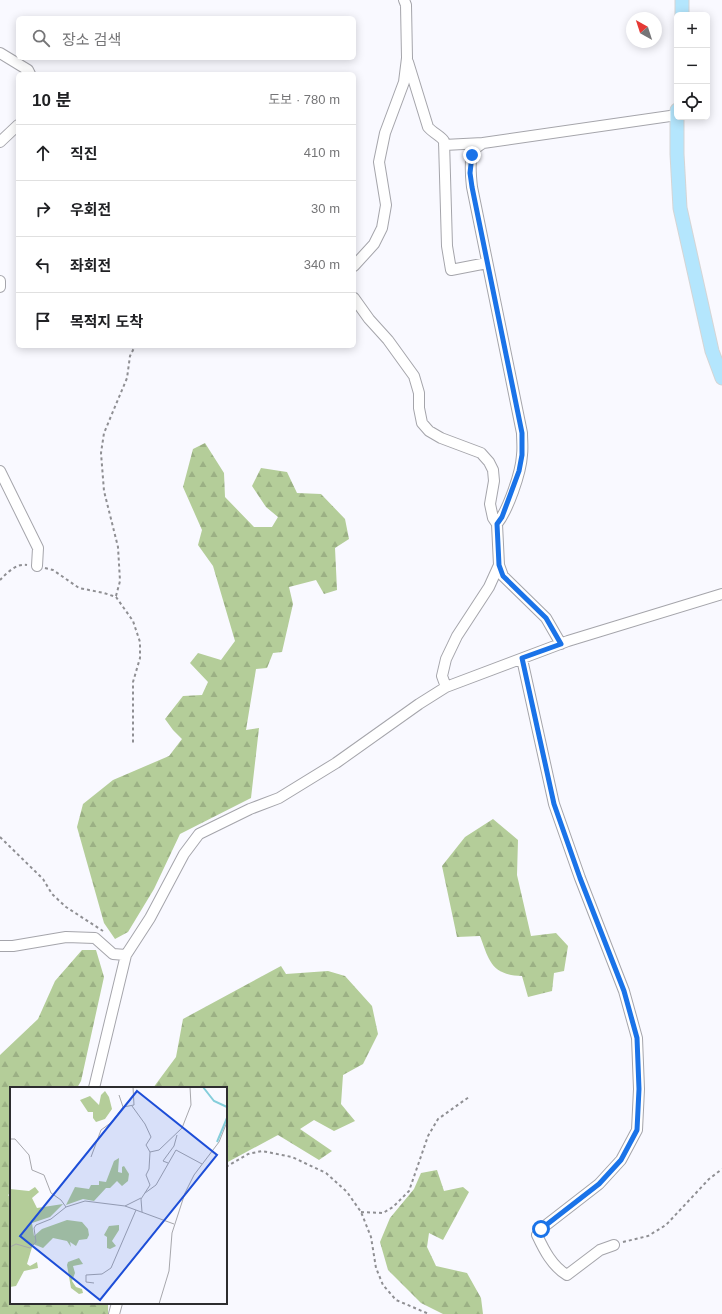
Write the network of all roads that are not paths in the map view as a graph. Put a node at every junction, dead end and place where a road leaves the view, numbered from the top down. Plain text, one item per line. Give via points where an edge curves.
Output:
1 (404, 0) edge
2 (682, 0) edge
3 (682, 12) edge
4 (0, 53) edge
5 (407, 58) junction
6 (29, 72) edge
7 (674, 115) edge
8 (677, 120) edge
9 (16, 127) edge
10 (0, 142) edge
11 (483, 143) junction
12 (444, 145) junction
13 (487, 263) junction
14 (356, 264) edge
15 (0, 282) edge
16 (0, 287) edge
17 (356, 301) edge
18 (722, 378) edge
19 (0, 471) edge
20 (497, 524) junction
21 (499, 565) junction
22 (37, 566) road end
23 (722, 594) edge
24 (561, 644) junction
25 (522, 658) junction
26 (446, 687) junction
27 (0, 946) edge
28 (126, 955) junction
29 (94, 1087) edge
30 (614, 1245) road end
31 (117, 1304) edge
32 (114, 1314) edge

1 - 5 street
2 - 3 main road
4 - 6 street
5 - 12 street via 428,127 442,138
5 - 14 street via 404,82 385,133 379,162 386,205 382,228 374,244
7 - 11 street
8 - 18 main road via 680,208 712,351
9 - 10 street
11 - 12 street
11 - 13 street via 474,150 470,173
12 - 13 street via 447,246 451,270
13 - 20 street via 522,433 519,471
15 - 16 street
17 - 20 street via 414,376 419,392 422,423 441,438 481,453 489,462 494,481 490,504
19 - 22 street via 38,548
20 - 21 street
21 - 24 street via 503,576 546,618
21 - 26 street via 489,587 446,659 442,676
23 - 24 street
24 - 25 street
25 - 26 street
25 - 30 street via 554,804 624,991 637,1038 639,1089 637,1130 621,1160 599,1184 541,1229 537,1235 545,1252 559,1270 567,1275 600,1250
26 - 28 street via 336,763 279,798 199,834 184,854 150,918
27 - 28 street via 66,937 96,938 113,954
28 - 29 street
31 - 32 street

